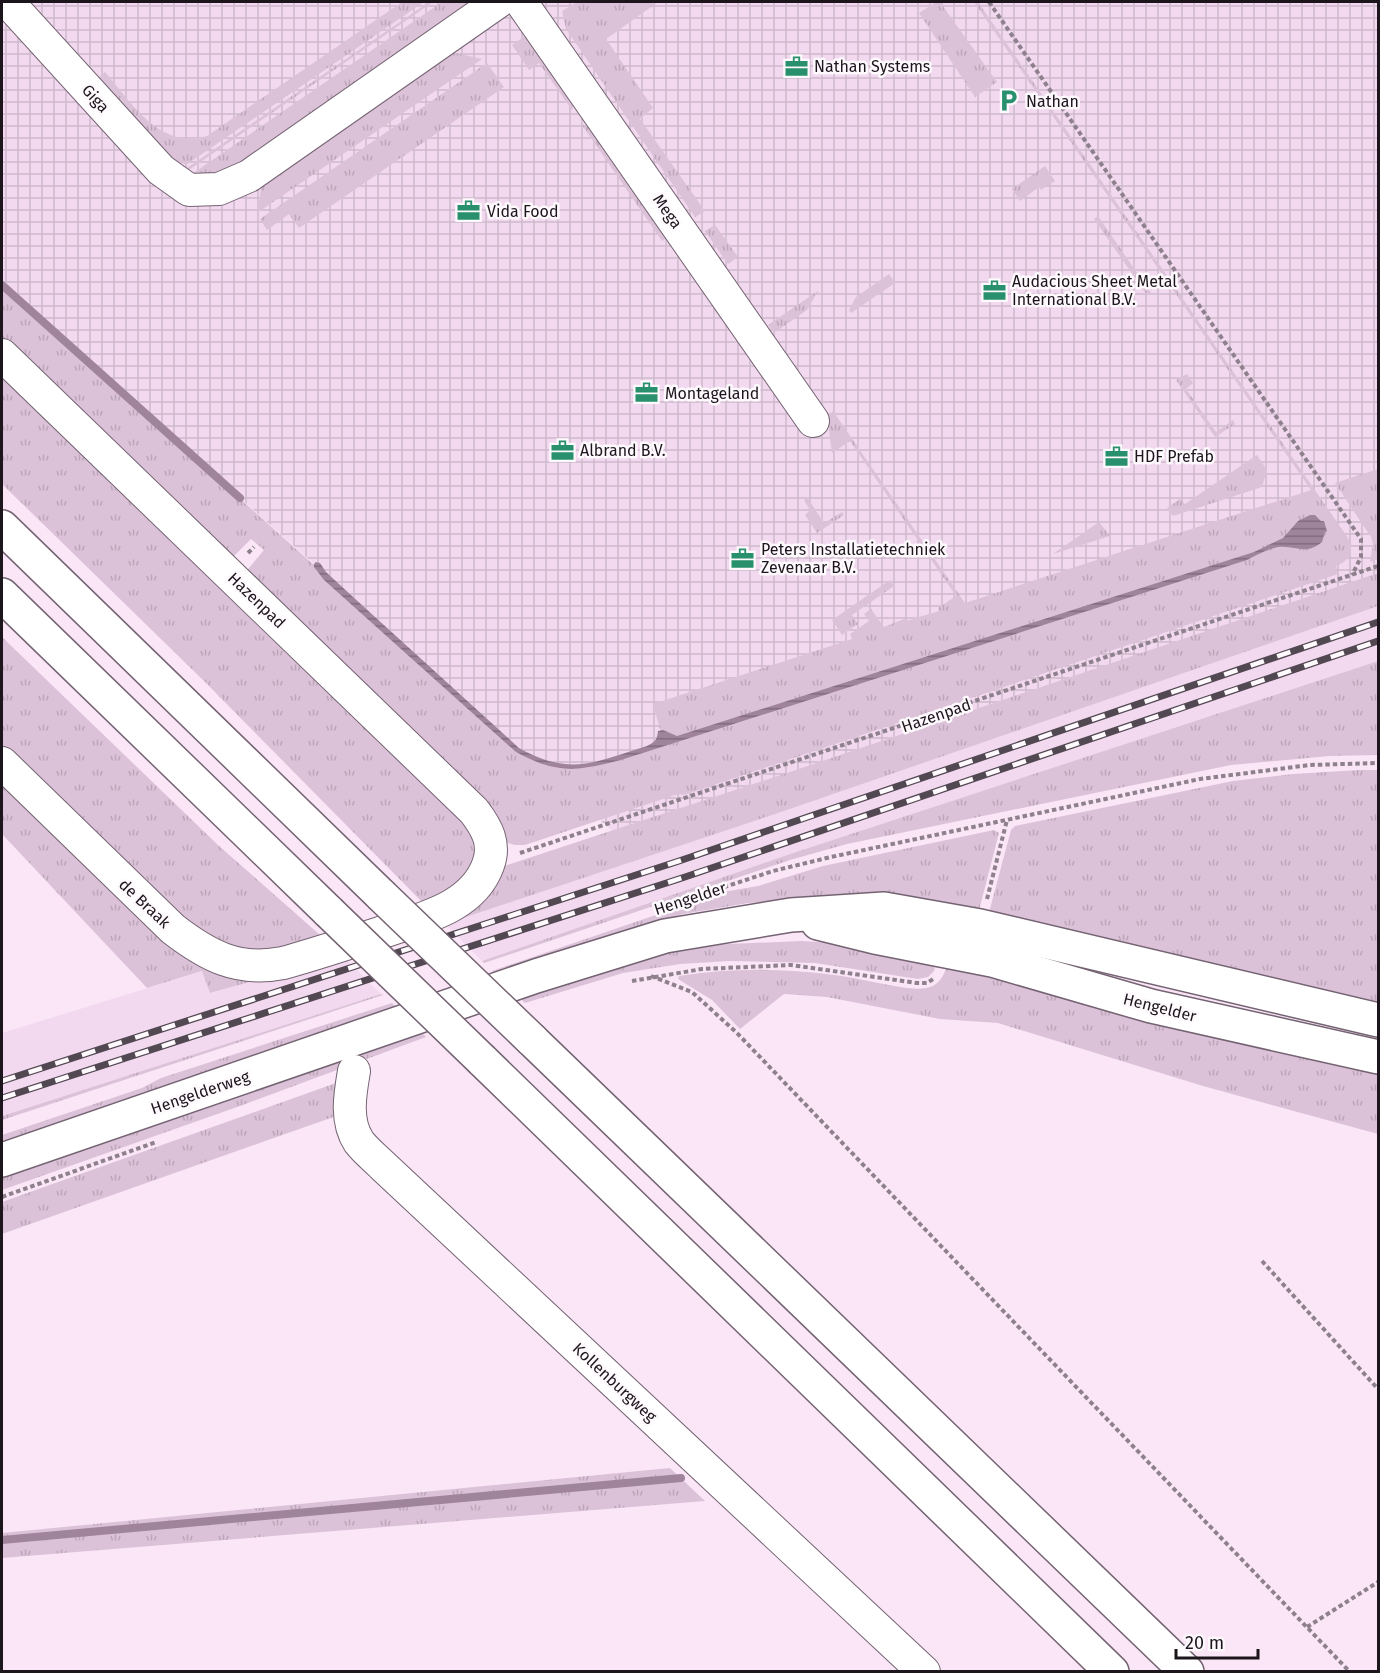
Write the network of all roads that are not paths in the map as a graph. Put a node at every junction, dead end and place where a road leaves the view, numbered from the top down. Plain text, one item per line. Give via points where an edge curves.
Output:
1 (8, 2) edge
2 (498, 2) edge
3 (521, 2) edge
4 (2, 355) edge
5 (813, 422) dead end
6 (2, 527) edge
7 (2, 595) edge
8 (2, 763) edge
9 (791, 915) junction
10 (324, 951) joint
11 (1378, 1020) edge
12 (398, 1024) joint
13 (1378, 1057) edge
14 (354, 1071) dead end
15 (2, 1160) edge
16 (924, 1671) edge
17 (1112, 1671) edge
18 (1187, 1671) edge

1 - 2 street, Giga via 161,171 189,189 219,189 249,176
3 - 5 street, Mega
4 - 10 street, Hazenpad via 474,811 489,834 491,857 484,875 474,890 457,903 437,914
6 - 18 main road, bridge
7 - 17 main road, bridge
8 - 10 street, de Braak via 148,907 195,946 222,959 256,966
9 - 11 main road, Hengelder via 884,909 980,926
9 - 12 main road, Hengelder via 665,936
9 - 13 main road, Hengelder via 835,928 992,960 1151,1006
12 - 15 main road, Hengelderweg
14 - 16 street, Kollenburgweg via 349,1101 351,1122 359,1141

